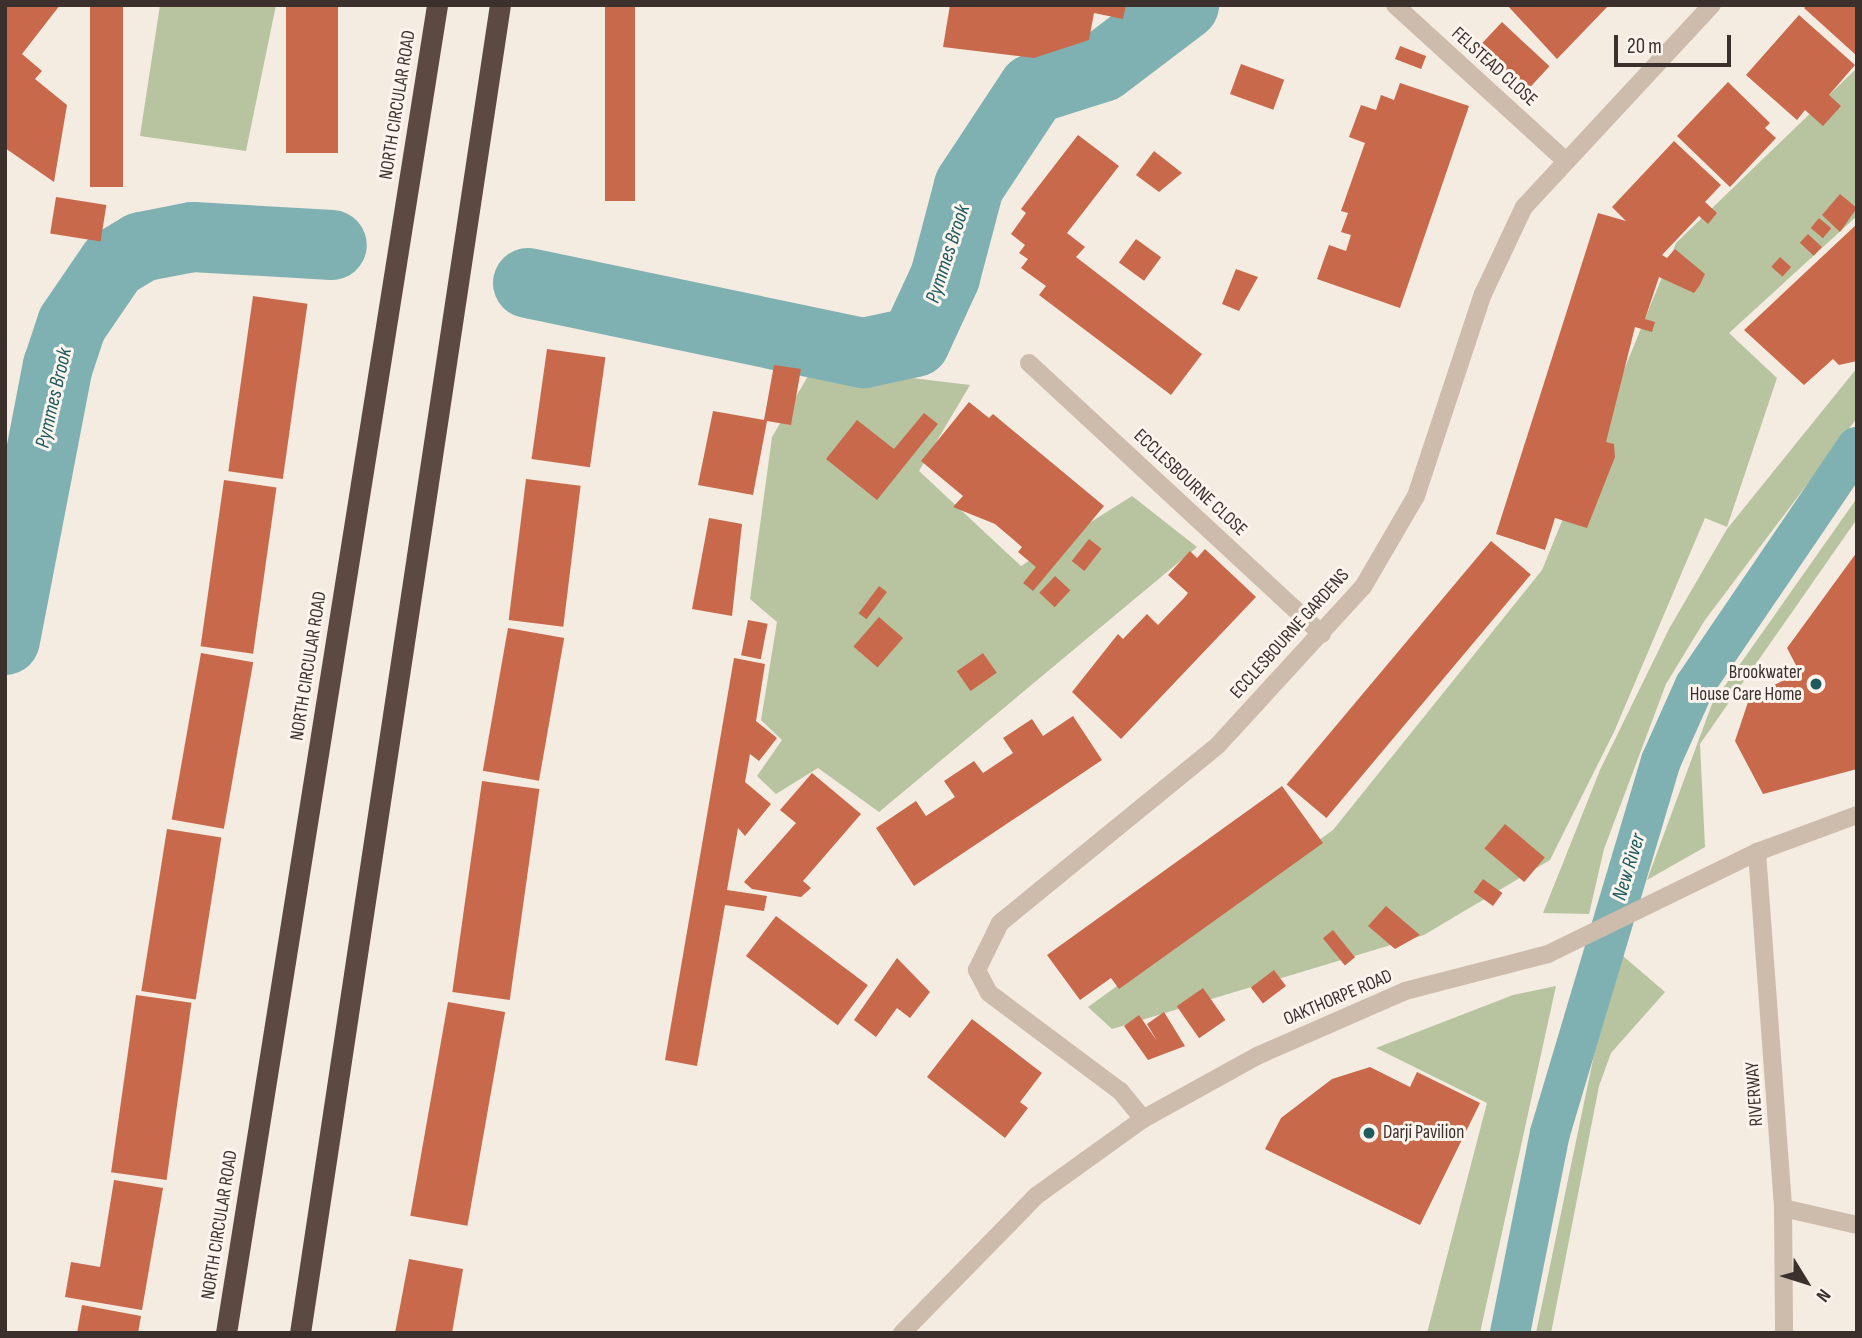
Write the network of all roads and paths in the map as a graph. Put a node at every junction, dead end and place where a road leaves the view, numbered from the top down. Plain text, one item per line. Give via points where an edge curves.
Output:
1 (437, 5) edge
2 (500, 5) edge
3 (1395, 5) edge
4 (1713, 5) edge
5 (1565, 160) junction
6 (1028, 363) dead end
7 (1322, 634) junction
8 (1857, 815) edge
9 (1757, 852) junction
10 (1143, 1119) junction
11 (1783, 1208) junction
12 (1857, 1225) edge
13 (226, 1333) edge
14 (300, 1333) edge
15 (902, 1333) edge
16 (1784, 1333) edge

1 - 13 highway, NORTH CIRCULAR ROAD
2 - 14 highway
3 - 5 street, FELSTEAD CLOSE
4 - 5 street, ECCLESBOURNE GARDENS
5 - 7 street, ECCLESBOURNE GARDENS via 1524,207 1483,294 1416,496 1363,587
6 - 7 street, ECCLESBOURNE CLOSE
7 - 10 street, ECCLESBOURNE GARDENS via 1218,745 1000,923 977,970 989,993 1120,1091
8 - 9 street, OAKTHORPE ROAD
9 - 10 street, OAKTHORPE ROAD via 1548,954 1405,991 1256,1056
9 - 11 street, RIVERWAY
10 - 15 street, OAKTHORPE ROAD via 1036,1196
11 - 12 street
11 - 16 street, RIVERWAY

